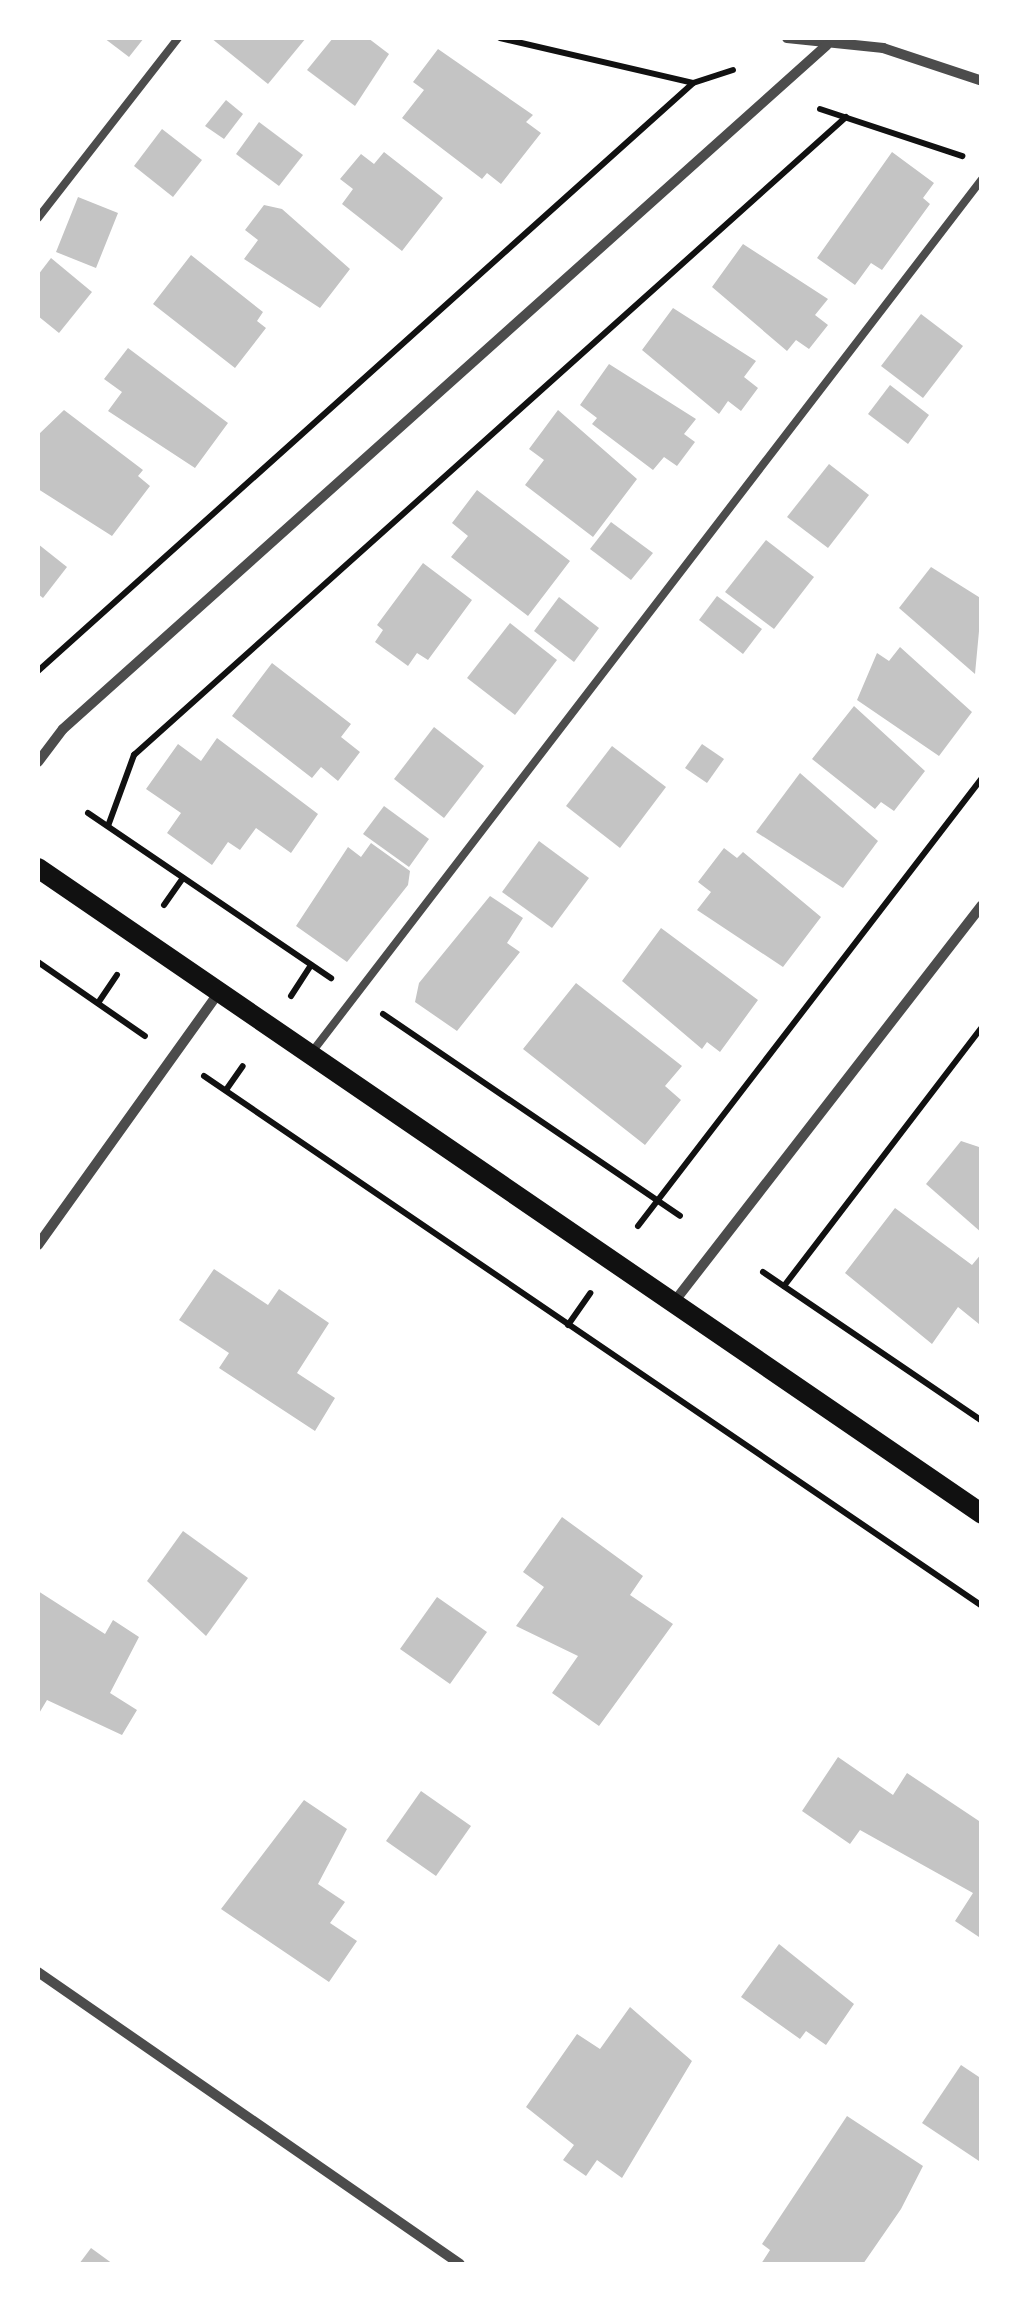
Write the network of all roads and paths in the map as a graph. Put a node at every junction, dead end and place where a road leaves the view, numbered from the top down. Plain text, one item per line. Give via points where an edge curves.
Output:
1 (178, 38) edge
2 (500, 38) edge
3 (786, 38) edge
4 (828, 45) junction
5 (733, 70) dead end
6 (982, 81) edge
7 (693, 83) junction
8 (820, 109) dead end
9 (846, 117) junction
10 (982, 163) edge
11 (982, 178) edge
12 (38, 218) edge
13 (38, 671) edge
14 (38, 762) edge
15 (982, 778) edge
16 (108, 826) dead end
17 (38, 868) edge
18 (183, 878) dead end
19 (164, 904) dead end
20 (982, 904) edge
21 (38, 962) edge
22 (311, 965) dead end
23 (117, 975) dead end
24 (217, 995) junction
25 (290, 997) dead end
26 (98, 1004) junction
27 (982, 1028) edge
28 (145, 1036) dead end
29 (308, 1058) junction
30 (243, 1066) dead end
31 (204, 1076) dead end
32 (226, 1090) junction
33 (638, 1226) dead end
34 (38, 1245) edge
35 (763, 1272) dead end
36 (784, 1286) junction
37 (590, 1293) dead end
38 (674, 1302) junction
39 (568, 1324) junction
40 (982, 1421) edge
41 (982, 1514) edge
42 (982, 1606) edge
43 (38, 1972) edge
44 (460, 2264) edge

1 - 12 lane
2 - 7 path
3 - 4 street
4 - 6 street via 884,48
4 - 14 street via 63,728
5 - 7 path
7 - 13 path
8 - 9 path
9 - 10 path
9 - 16 path via 134,755
11 - 29 lane
15 - 33 path
17 - 24 main road
18 - 19 path
20 - 38 street
21 - 26 path
22 - 25 path
23 - 26 path
24 - 29 main road
24 - 34 street
26 - 28 path
27 - 36 path
29 - 38 main road
30 - 32 path
31 - 32 path
32 - 39 path
35 - 36 path
36 - 40 path
37 - 39 path
38 - 41 main road
39 - 42 path
43 - 44 street

